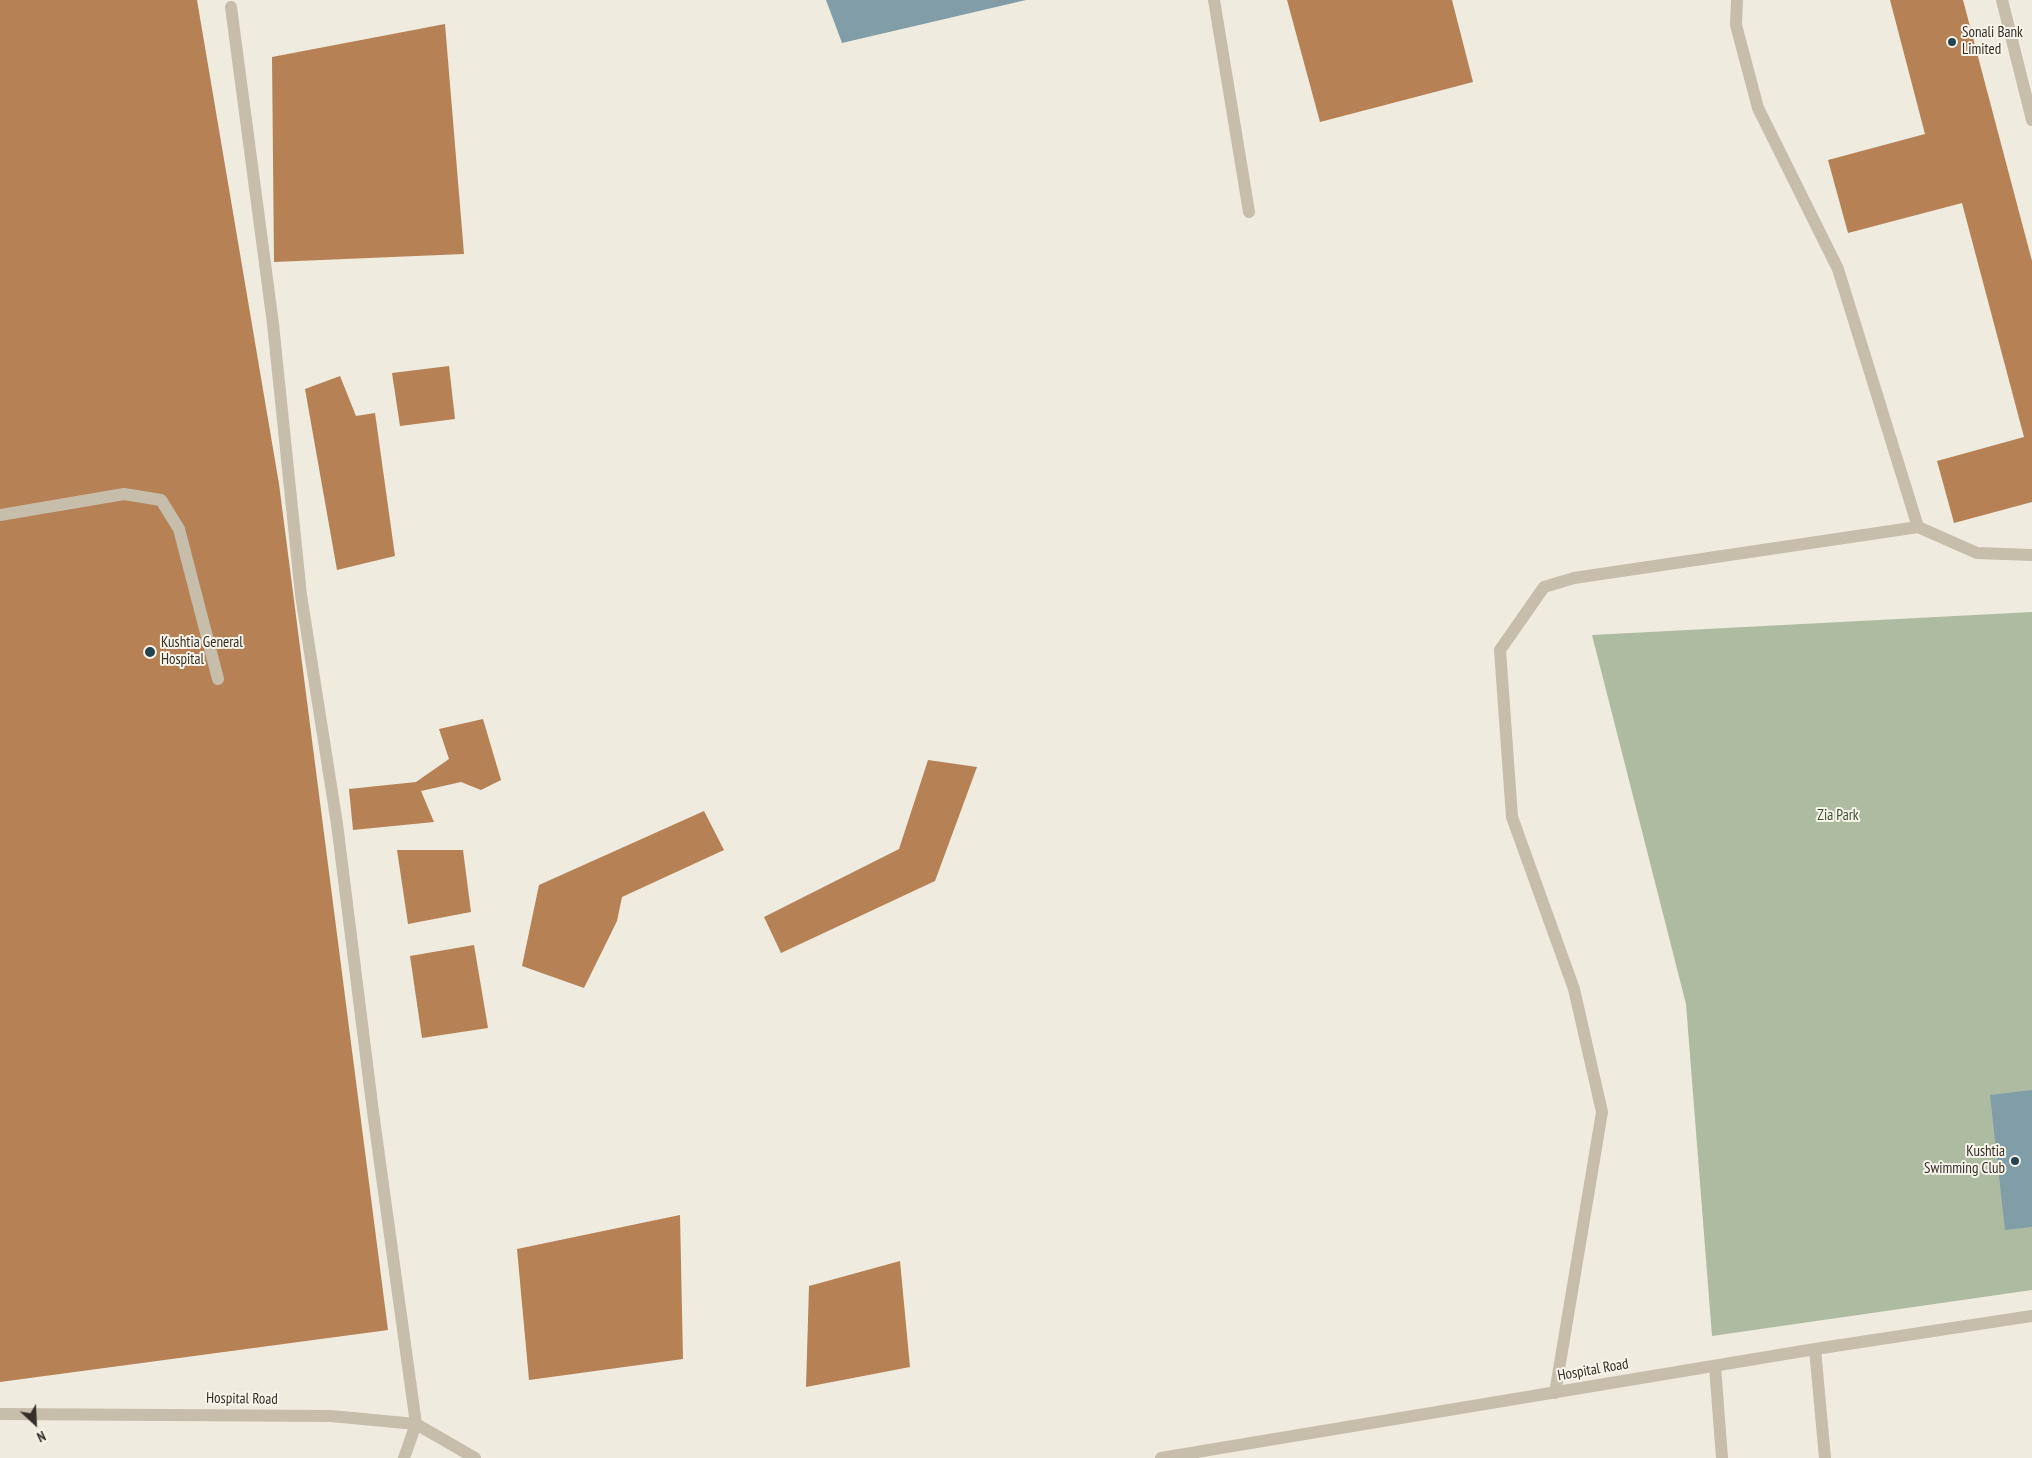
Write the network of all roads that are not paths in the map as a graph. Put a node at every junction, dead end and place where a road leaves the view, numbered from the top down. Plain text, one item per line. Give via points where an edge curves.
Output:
1 (1214, 0) edge
2 (1737, 0) edge
3 (2002, 0) edge
4 (231, 7) dead end
5 (2032, 120) edge
6 (1249, 212) dead end
7 (0, 515) edge
8 (1918, 527) junction
9 (2032, 555) edge
10 (218, 679) dead end
11 (2032, 1316) edge
12 (1815, 1349) junction
13 (1715, 1366) junction
14 (1555, 1393) junction
15 (0, 1414) edge
16 (416, 1424) junction
17 (404, 1458) edge
18 (475, 1458) edge
19 (1161, 1458) edge
20 (1722, 1458) edge
21 (1825, 1458) edge

1 - 6 street
2 - 8 street via 1736,25 1758,108 1838,269
3 - 5 street
4 - 16 street via 273,324 301,596 337,824
7 - 10 street via 124,494 161,500 179,529
8 - 9 street via 1978,553
8 - 14 street via 1574,578 1544,586 1500,650 1512,817 1574,989 1602,1112
11 - 12 street, Hospital Road
12 - 13 street, Hospital Road
12 - 21 street
13 - 14 street, Hospital Road
13 - 20 street
14 - 19 street, Hospital Road
15 - 16 street, Hospital Road via 330,1416
16 - 17 street
16 - 18 street, Hospital Road

